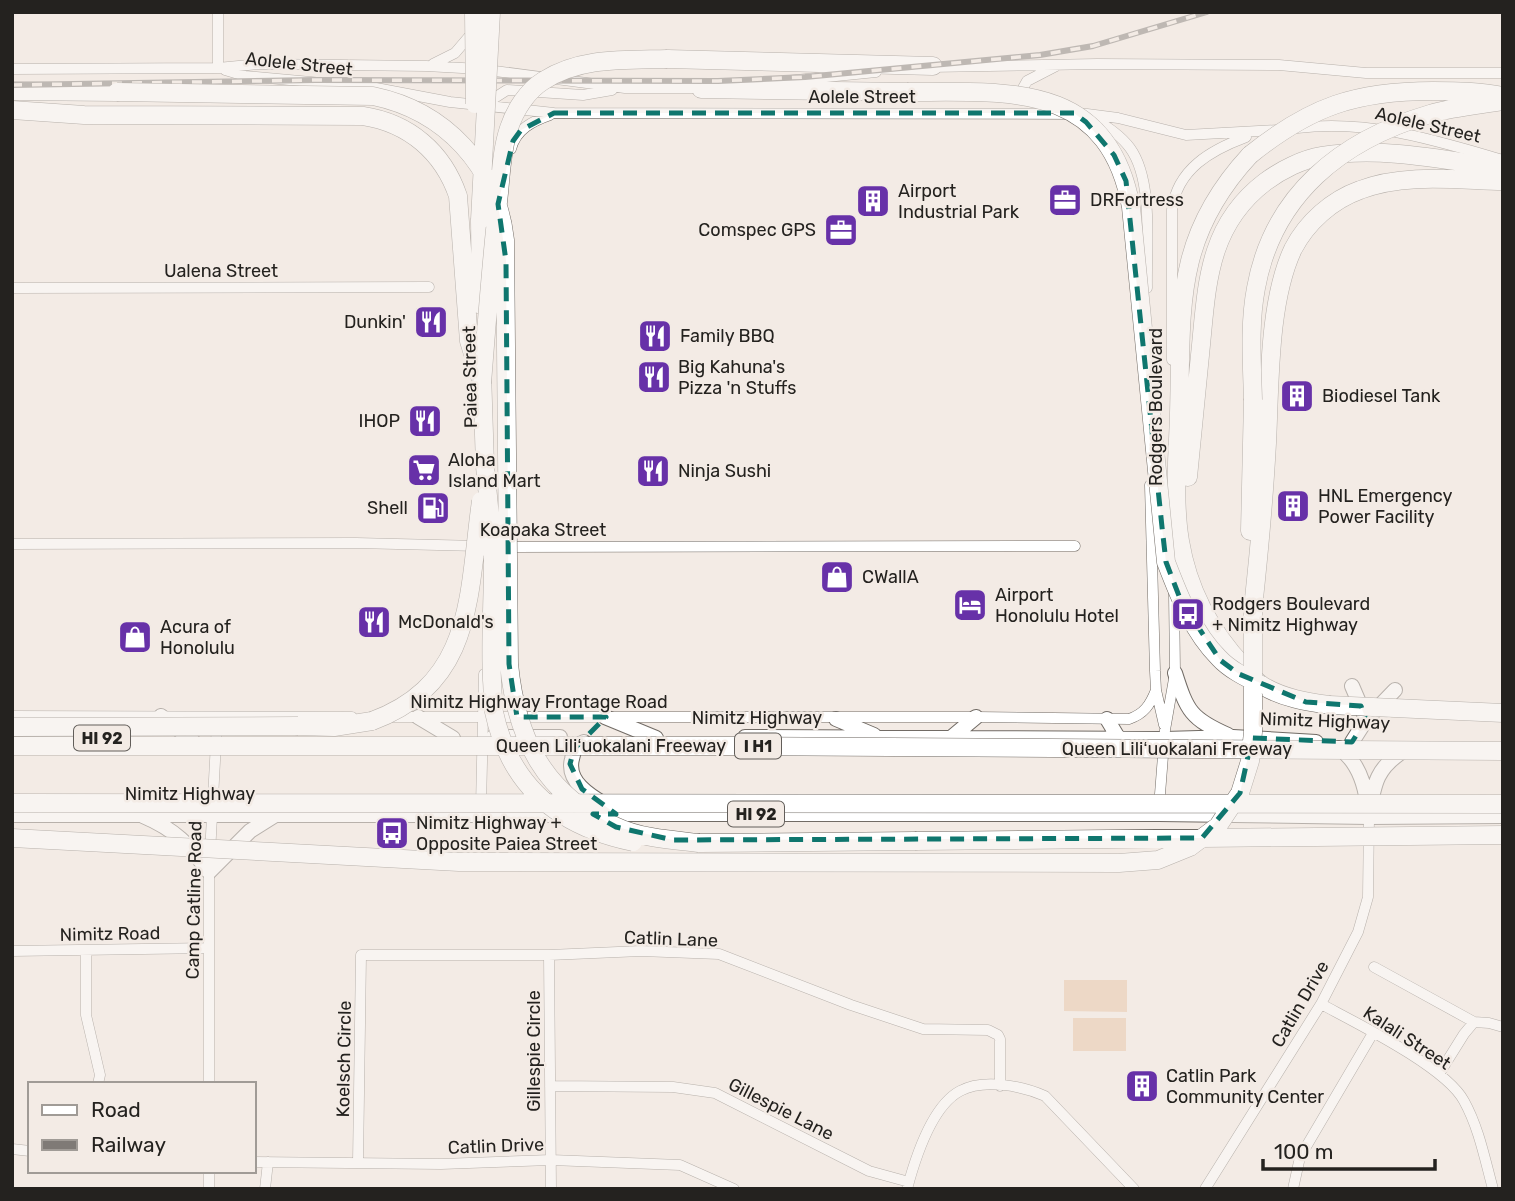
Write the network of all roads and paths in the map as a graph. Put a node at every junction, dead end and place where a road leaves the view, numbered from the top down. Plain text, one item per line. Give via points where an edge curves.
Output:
1 (218, 12) edge
2 (481, 13) edge
3 (1060, 64) junction
4 (426, 66) junction
5 (933, 66) junction
6 (218, 68) junction
7 (12, 69) edge
8 (480, 69) junction
9 (1503, 74) edge
10 (625, 88) junction
11 (701, 89) junction
12 (12, 91) edge
13 (1503, 98) edge
14 (482, 106) junction
15 (12, 110) edge
16 (554, 113) junction
17 (1015, 113) junction
18 (1087, 114) junction
19 (1260, 132) junction
20 (1503, 160) edge
21 (1503, 168) edge
22 (1503, 181) edge
23 (482, 221) junction
24 (429, 286) dead end
25 (12, 288) edge
26 (482, 383) junction
27 (485, 466) junction
28 (1180, 541) junction
29 (12, 544) edge
30 (1075, 546) dead end
31 (489, 547) junction
32 (1253, 608) junction
33 (1175, 673) junction
34 (1261, 685) junction
35 (1352, 686) dead end
36 (1157, 690) junction
37 (1395, 690) dead end
38 (1503, 713) edge
39 (12, 716) edge
40 (161, 716) junction
41 (218, 716) junction
42 (418, 717) junction
43 (482, 717) junction
44 (605, 717) junction
45 (976, 717) junction
46 (836, 719) junction
47 (1107, 719) junction
48 (1366, 720) junction
49 (12, 727) edge
50 (1165, 734) junction
51 (12, 736) edge
52 (482, 737) junction
53 (602, 737) junction
54 (656, 737) junction
55 (878, 737) junction
56 (952, 737) junction
57 (1233, 737) junction
58 (453, 738) junction
59 (1119, 739) junction
60 (193, 741) junction
61 (215, 741) junction
62 (1352, 742) junction
63 (1329, 743) junction
64 (1423, 743) junction
65 (1503, 743) edge
66 (12, 746) edge
67 (1503, 751) edge
68 (12, 803) edge
69 (1503, 804) edge
70 (138, 813) junction
71 (211, 813) junction
72 (279, 813) junction
73 (623, 814) junction
74 (1159, 814) junction
75 (12, 815) edge
76 (481, 815) junction
77 (1369, 817) junction
78 (1395, 817) junction
79 (1503, 817) edge
80 (1503, 835) edge
81 (12, 838) edge
82 (699, 843) junction
83 (1368, 845) junction
84 (209, 872) junction
85 (209, 948) junction
86 (12, 951) edge
87 (86, 951) junction
88 (361, 955) joint
89 (549, 955) junction
90 (1374, 967) dead end
91 (1321, 1004) junction
92 (1474, 1022) junction
93 (1503, 1027) edge
94 (1373, 1033) junction
95 (1439, 1074) junction
96 (98, 1082) edge
97 (209, 1082) edge
98 (550, 1086) junction
99 (1000, 1086) junction
100 (551, 1160) junction
101 (256, 1162) edge
102 (268, 1162) junction
103 (358, 1163) junction
104 (908, 1185) edge
105 (1127, 1187) edge
106 (265, 1189) edge
107 (551, 1189) edge
108 (734, 1189) edge
109 (1206, 1189) edge
110 (1293, 1189) edge
111 (1493, 1189) edge

1 - 6 street
2 - 4 street via 472,34 455,53
2 - 8 street
2 - 23 highway, bridge
3 - 5 street, Aolele Street
3 - 9 street, Aolele Street via 1279,65 1366,73
3 - 17 street via 1027,81
4 - 6 street, Aolele Street via 259,64
4 - 8 street, Aolele Street
5 - 11 street, Aolele Street
5 - 26 highway, bridge via 667,59 593,62 564,69 541,82 514,116 505,142
6 - 7 street, Aolele Street
6 - 14 street, Aolele Street via 245,76 376,88
8 - 10 street, Aolele Street
8 - 14 street
10 - 11 street, Aolele Street
10 - 14 street via 583,94 507,90
11 - 34 highway, bridge via 1003,92 1053,103 1086,122 1114,155 1131,207 1166,562 1201,636 1220,660
12 - 82 highway, bridge via 373,96 432,118 471,154 495,193 505,240 509,664 519,723 549,776 591,814 616,827
13 - 28 highway, bridge via 1482,92 1403,91 1350,99 1280,131 1250,155 1221,190 1196,240 1185,283 1177,495
13 - 32 highway, bridge via 1431,113 1375,134 1305,186 1276,229 1260,270 1254,313 1249,554
14 - 16 street, Aolele Street
14 - 23 street, Paiea Street
15 - 26 highway via 363,116 409,131 433,151 458,196 469,341
16 - 17 street, Aolele Street
16 - 23 street via 534,120 513,141 509,172
17 - 18 street, Aolele Street
18 - 19 street, Aolele Street via 1186,135
18 - 36 street, Rodgers Boulevard via 1129,147 1145,187
19 - 20 street, Aolele Street via 1317,125 1368,126
19 - 33 street, Rodgers Boulevard via 1223,146 1193,165 1173,202
21 - 28 highway via 1376,153 1319,156 1275,175 1242,203 1227,222 1211,263
22 - 32 highway via 1419,180 1379,185 1341,199 1304,231 1286,266 1277,310
23 - 26 highway, bridge
23 - 31 street, Paiea Street
24 - 25 street, Ualena Street
26 - 27 highway
27 - 49 highway, bridge via 464,624 435,679 390,714 334,727
27 - 82 highway, bridge via 493,560 490,643 494,710 514,765 545,803 586,829 632,842
28 - 34 highway, bridge via 1202,611 1222,642
29 - 31 street, Koapaka Street via 356,542
30 - 31 street, Koapaka Street
31 - 43 street, Paiea Street
32 - 81 highway, bridge via 1253,732 1248,773 1218,826 1190,847 1158,860 458,862
33 - 50 street, Rodgers Boulevard
33 - 57 main road via 1189,711
34 - 38 highway, bridge via 1306,702 1329,705
35 - 48 main road
36 - 47 street, Nimitz Highway Frontage Road via 1141,715
36 - 50 street, Rodgers Boulevard
37 - 48 main road
39 - 40 street, Nimitz Highway Frontage Road
40 - 41 street, Nimitz Highway Frontage Road
40 - 60 main road
41 - 42 street, Nimitz Highway Frontage Road
41 - 61 street, Camp Catline Road
42 - 43 street, Nimitz Highway Frontage Road
42 - 58 main road
43 - 44 street, Nimitz Highway Frontage Road
43 - 52 street, Paiea Street
44 - 46 street, Nimitz Highway Frontage Road
44 - 54 main road
45 - 46 street, Nimitz Highway Frontage Road
45 - 47 street, Nimitz Highway Frontage Road
45 - 56 main road
46 - 55 main road
47 - 59 main road
48 - 62 main road
50 - 57 main road, Nimitz Highway / HI 92
50 - 59 main road, Nimitz Highway / HI 92
50 - 74 street, Rodgers Boulevard
51 - 60 main road, Nimitz Highway / HI 92
52 - 53 main road, Nimitz Highway / HI 92
52 - 58 main road, Nimitz Highway / HI 92
52 - 76 street, Paiea Street
53 - 54 main road, Nimitz Highway / HI 92
53 - 73 main road via 580,743 570,764 582,789
54 - 55 main road, Nimitz Highway / HI 92
55 - 56 main road, Nimitz Highway / HI 92
56 - 59 main road, Nimitz Highway / HI 92
57 - 63 main road, Nimitz Highway / HI 92
58 - 61 main road, Nimitz Highway / HI 92
60 - 61 main road, Nimitz Highway / HI 92
61 - 71 street, Camp Catline Road
62 - 63 main road, Nimitz Highway / HI 92
62 - 64 main road, Nimitz Highway / HI 92
63 - 77 main road via 1348,755 1358,769
64 - 65 main road, Nimitz Highway / HI 92
64 - 77 main road via 1397,755 1380,772
66 - 67 highway, Queen Liliʻuokalani Freeway / I H1, bridge
68 - 69 highway, bridge
70 - 71 main road, Nimitz Highway / HI 92
70 - 75 main road, Nimitz Highway / HI 92
70 - 84 main road via 186,841
71 - 72 main road, Nimitz Highway / HI 92
71 - 84 street, Camp Catline Road
72 - 76 main road, Nimitz Highway / HI 92
72 - 84 main road via 250,831
73 - 74 main road, Nimitz Highway / HI 92
73 - 76 main road, Nimitz Highway / HI 92
74 - 77 main road, Nimitz Highway / HI 92
77 - 78 main road, Nimitz Highway / HI 92
77 - 83 street, Catlin Drive
78 - 79 main road, Nimitz Highway / HI 92
78 - 83 main road via 1377,829
80 - 82 highway, bridge
83 - 91 street, Catlin Drive via 1368,897 1358,932
84 - 85 street, Camp Catline Road
85 - 87 street, Nimitz Road
85 - 97 street, Camp Catline Road
86 - 87 street, Nimitz Road
87 - 96 street via 86,1015
88 - 89 street, Catlin Lane
88 - 103 street, Koelsch Circle
89 - 98 street, Gillespie Circle
89 - 99 street, Catlin Lane via 719,954 923,1029 988,1030 1000,1039
90 - 92 street
91 - 94 street, Kalali Street
91 - 109 street, Catlin Drive
92 - 93 street
92 - 95 street
94 - 95 street, Kalali Street
94 - 110 street via 1300,1157
95 - 111 street, Kalali Street via 1463,1099
98 - 100 street, Gillespie Circle
98 - 104 street, Gillespie Lane via 673,1087 715,1093 869,1171
99 - 104 street via 960,1091 932,1119
99 - 105 street via 1027,1088 1045,1096
100 - 103 street, Catlin Drive
100 - 107 street, Gillespie Circle
100 - 108 street, Catlin Drive via 680,1165
101 - 102 street, Catlin Drive
102 - 103 street, Catlin Drive
102 - 106 street

